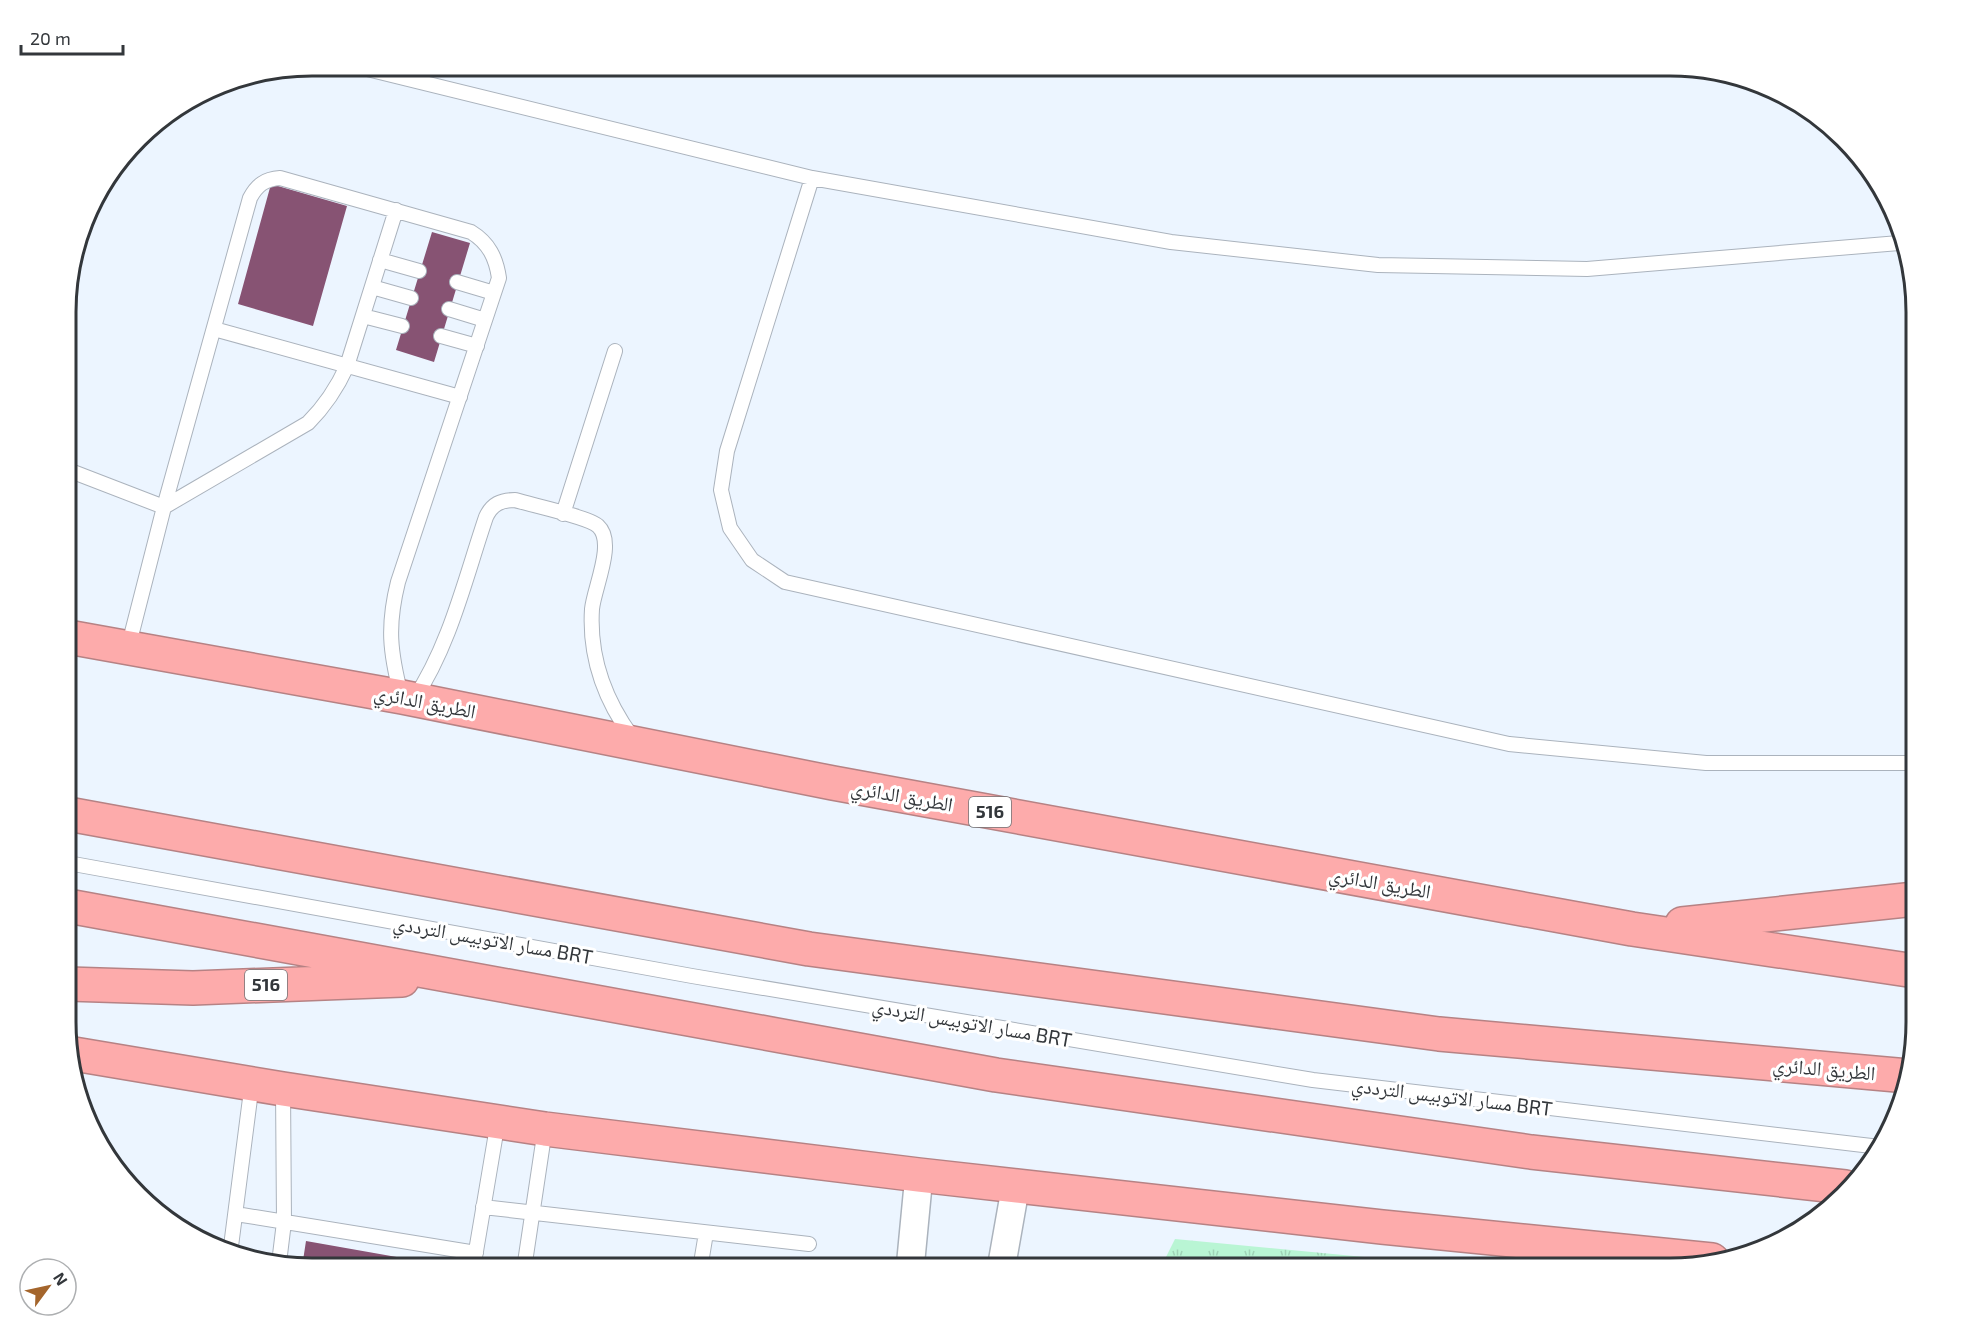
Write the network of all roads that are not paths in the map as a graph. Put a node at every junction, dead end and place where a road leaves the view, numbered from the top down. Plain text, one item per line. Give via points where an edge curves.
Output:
1 (396, 76) edge
2 (812, 177) junction
3 (396, 210) junction
4 (1895, 243) edge
5 (380, 260) junction
6 (419, 271) dead end
7 (457, 282) dead end
8 (372, 287) junction
9 (494, 293) junction
10 (411, 298) dead end
11 (449, 309) dead end
12 (363, 316) junction
13 (485, 320) junction
14 (402, 326) dead end
15 (214, 329) junction
16 (441, 336) dead end
17 (477, 346) junction
18 (615, 351) dead end
19 (347, 366) junction
20 (460, 397) junction
21 (76, 473) edge
22 (164, 507) junction
23 (563, 514) junction
24 (76, 638) edge
25 (128, 648) junction
26 (408, 698) junction
27 (637, 744) junction
28 (1905, 763) edge
29 (76, 815) edge
30 (76, 864) edge
31 (1905, 900) edge
32 (76, 907) edge
33 (1632, 929) junction
34 (1905, 968) edge
35 (465, 978) junction
36 (76, 984) edge
37 (79, 1055) edge
38 (1899, 1075) edge
39 (268, 1086) junction
40 (498, 1121) junction
41 (545, 1129) junction
42 (1870, 1146) edge
43 (919, 1175) junction
44 (1016, 1184) junction
45 (1839, 1186) edge
46 (483, 1207) junction
47 (532, 1212) junction
48 (236, 1214) junction
49 (284, 1222) junction
50 (706, 1233) junction
51 (231, 1244) edge
52 (809, 1244) dead end
53 (476, 1253) junction
54 (280, 1256) edge
55 (475, 1258) edge
56 (526, 1258) edge
57 (702, 1258) edge
58 (911, 1258) edge
59 (1003, 1258) edge
60 (1688, 1258) edge

1 - 2 lane
2 - 4 lane via 1171,242 1378,265 1587,269
2 - 28 lane via 727,451 721,490 730,528 752,560 785,582 1509,744 1706,763
3 - 5 lane
3 - 9 lane via 481,238 497,267 499,278
3 - 15 lane via 280,178 261,183 250,198
5 - 6 lane
5 - 8 lane
7 - 9 lane
8 - 10 lane
8 - 12 lane
9 - 13 lane
11 - 13 lane
12 - 14 lane
12 - 19 lane
13 - 17 lane
15 - 19 lane
15 - 22 lane
16 - 17 lane
17 - 20 lane
18 - 23 lane
19 - 20 lane
19 - 22 lane via 336,390 308,423
20 - 26 lane via 392,605 391,652
21 - 22 lane
22 - 25 lane
23 - 26 lane via 515,500 497,503 490,509 439,656 428,679
23 - 27 lane via 598,526 605,539 592,608 592,637 607,694
24 - 25 highway, الطريق الدائري / 516
25 - 26 highway, الطريق الدائري / 516
26 - 27 highway, الطريق الدائري / 516
27 - 33 highway, الطريق الدائري / 516
29 - 38 highway, الطريق الدائري via 809,949 1439,1034
30 - 42 lane, مسار الاتوبيس الترددي BRT via 692,976 1313,1080
31 - 33 highway
32 - 35 highway, 516
33 - 34 highway, الطريق الدائري / 516
35 - 36 highway, 516 via 193,988
35 - 45 highway, 516 via 996,1075 1531,1152
37 - 39 highway
39 - 40 highway
39 - 48 lane
39 - 49 lane
40 - 41 highway
40 - 46 lane
41 - 43 highway
41 - 47 lane
43 - 44 highway
43 - 58 street
44 - 59 street
44 - 60 highway
46 - 47 lane
46 - 53 lane
47 - 50 lane
47 - 56 lane
48 - 49 lane
48 - 51 lane
49 - 53 lane
49 - 54 lane
50 - 52 lane
50 - 57 lane
53 - 55 lane

